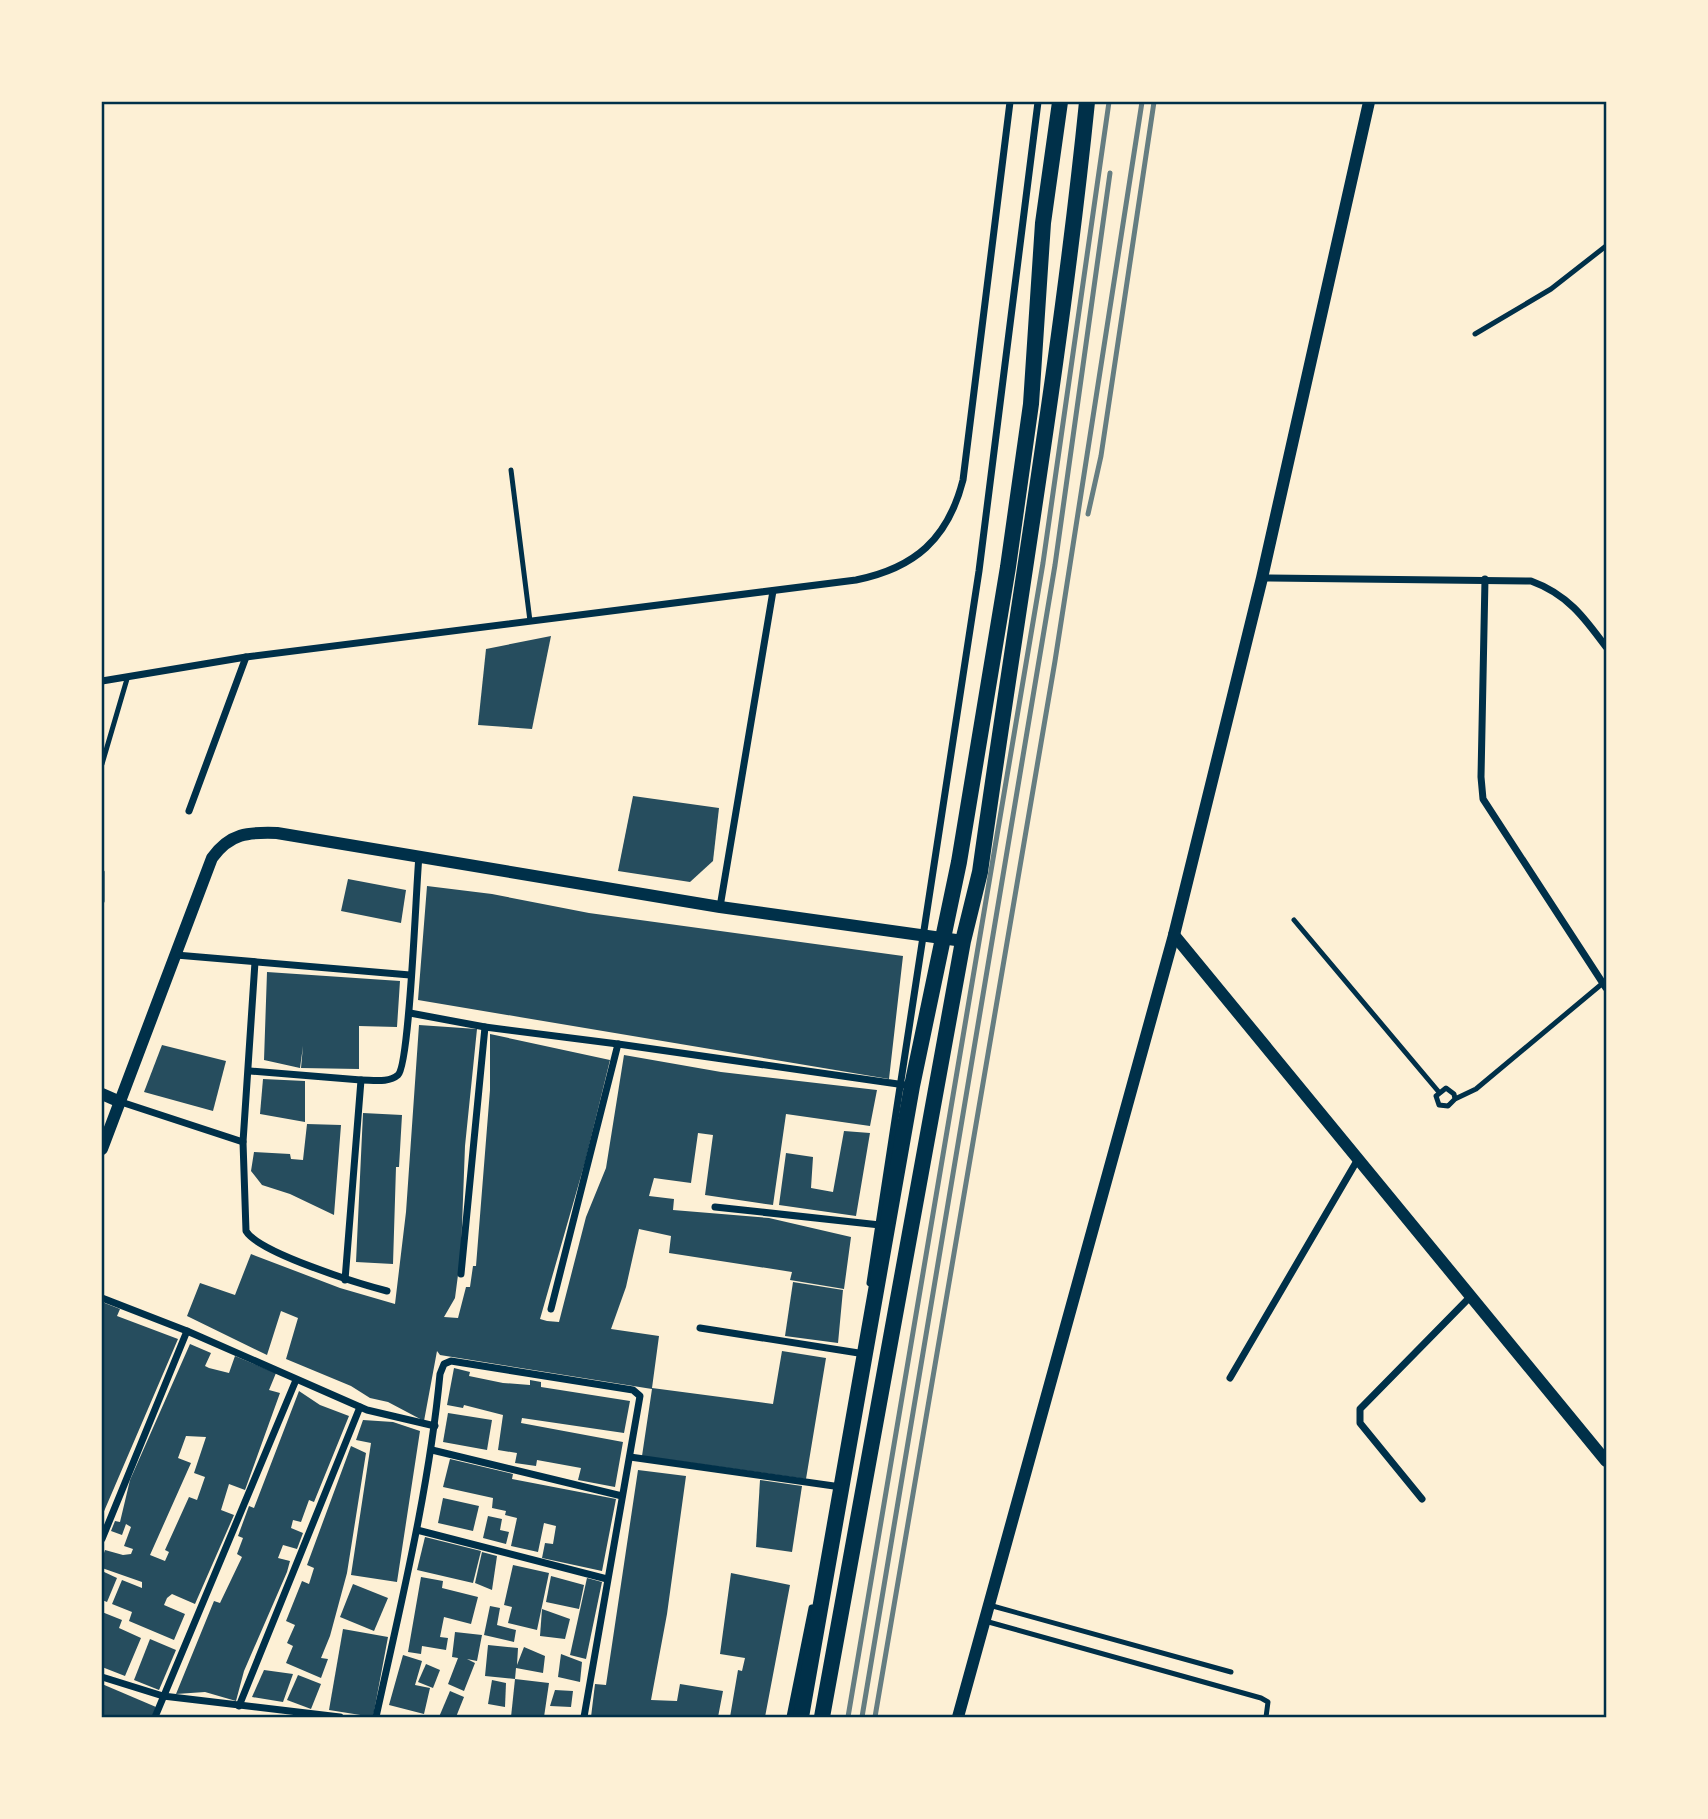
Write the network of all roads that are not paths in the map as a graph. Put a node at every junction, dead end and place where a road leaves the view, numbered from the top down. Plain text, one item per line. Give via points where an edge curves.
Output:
1 (1010, 102) edge
2 (1038, 102) edge
3 (1059, 102) edge
4 (1087, 102) edge
5 (1369, 102) edge
6 (1606, 246) edge
7 (1475, 334) dead end
8 (511, 470) dead end
9 (1262, 579) junction
10 (1485, 579) junction
11 (773, 591) junction
12 (530, 621) junction
13 (1606, 647) edge
14 (246, 657) junction
15 (127, 679) junction
16 (102, 681) edge
17 (102, 764) edge
18 (189, 811) dead end
19 (419, 856) junction
20 (102, 872) edge
21 (102, 901) edge
22 (720, 907) junction
23 (1294, 920) dead end
24 (1174, 936) junction
25 (922, 937) junction
26 (941, 939) junction
27 (963, 941) junction
28 (176, 955) junction
29 (256, 962) junction
30 (410, 975) junction
31 (1605, 985) edge
32 (410, 1013) junction
33 (485, 1027) junction
34 (618, 1044) junction
35 (250, 1071) junction
36 (361, 1080) junction
37 (907, 1086) junction
38 (1438, 1091) junction
39 (102, 1094) edge
40 (1455, 1098) junction
41 (118, 1101) junction
42 (243, 1142) junction
43 (102, 1149) edge
44 (1359, 1158) junction
45 (715, 1207) dead end
46 (883, 1225) junction
47 (461, 1274) dead end
48 (345, 1280) junction
49 (387, 1291) dead end
50 (1472, 1296) junction
51 (102, 1298) edge
52 (551, 1309) dead end
53 (700, 1328) dead end
54 (187, 1331) junction
55 (862, 1354) junction
56 (1230, 1378) dead end
57 (296, 1380) junction
58 (360, 1408) junction
59 (435, 1426) junction
60 (432, 1450) junction
61 (630, 1457) junction
62 (1606, 1461) edge
63 (840, 1487) junction
64 (622, 1496) junction
65 (1422, 1499) dead end
66 (417, 1530) junction
67 (102, 1539) edge
68 (607, 1579) junction
69 (989, 1605) junction
70 (985, 1621) junction
71 (1231, 1672) dead end
72 (102, 1677) edge
73 (163, 1696) junction
74 (239, 1706) junction
75 (302, 1715) edge
76 (155, 1717) edge
77 (340, 1717) edge
78 (376, 1717) edge
79 (584, 1717) edge
80 (790, 1717) edge
81 (801, 1717) edge
82 (822, 1717) edge
83 (958, 1717) edge
84 (1266, 1717) edge

1 - 11 street via 965,468 953,511 924,550 901,567 856,580
2 - 25 street via 979,571
3 - 26 main road via 1043,223 1031,404 959,862
4 - 27 main road via 1043,452 980,872
5 - 9 street
6 - 7 lane via 1550,289
8 - 12 lane
9 - 10 street
9 - 24 street
10 - 13 street via 1531,581 1563,595
10 - 31 street via 1483,799
11 - 12 street
11 - 22 street
12 - 14 street
14 - 15 street
14 - 18 street
15 - 16 street
15 - 17 lane
19 - 22 street
19 - 28 street via 277,833 241,834 223,843 212,858
19 - 30 street
20 - 21 lane
22 - 25 street
23 - 38 lane
24 - 44 street
24 - 69 street
25 - 26 street
25 - 37 street
26 - 27 street
26 - 37 main road
27 - 82 main road
28 - 29 street
28 - 41 street
29 - 30 street
29 - 35 street
30 - 32 street
31 - 40 lane via 1476,1089
32 - 33 street
32 - 36 street via 399,1073 386,1080
33 - 34 street
33 - 47 street
34 - 37 street
34 - 52 street
35 - 36 street
35 - 42 street
36 - 48 street
37 - 46 main road
38 - 40 lane via 1446,1088
38 - 40 lane via 1439,1105 1448,1106
39 - 41 street
41 - 42 street
41 - 43 street
42 - 48 street via 248,1236
44 - 50 street
44 - 56 street
45 - 46 street
46 - 55 main road
48 - 49 street
50 - 62 street
50 - 65 street via 1358,1416
51 - 54 street
53 - 55 street
54 - 57 street
54 - 67 street
55 - 63 main road
57 - 58 street
57 - 73 street
58 - 59 street
58 - 74 street
59 - 60 street
59 - 61 street via 442,1368 454,1362 638,1392
60 - 64 street
60 - 66 street
61 - 63 street
61 - 64 street
63 - 80 street
63 - 81 main road
64 - 68 street
66 - 68 street
66 - 78 street
68 - 79 street
69 - 70 street
69 - 71 lane
70 - 83 street
70 - 84 lane via 1261,1698 1268,1702
72 - 73 street
73 - 74 street
73 - 76 street
74 - 75 street
75 - 77 street

